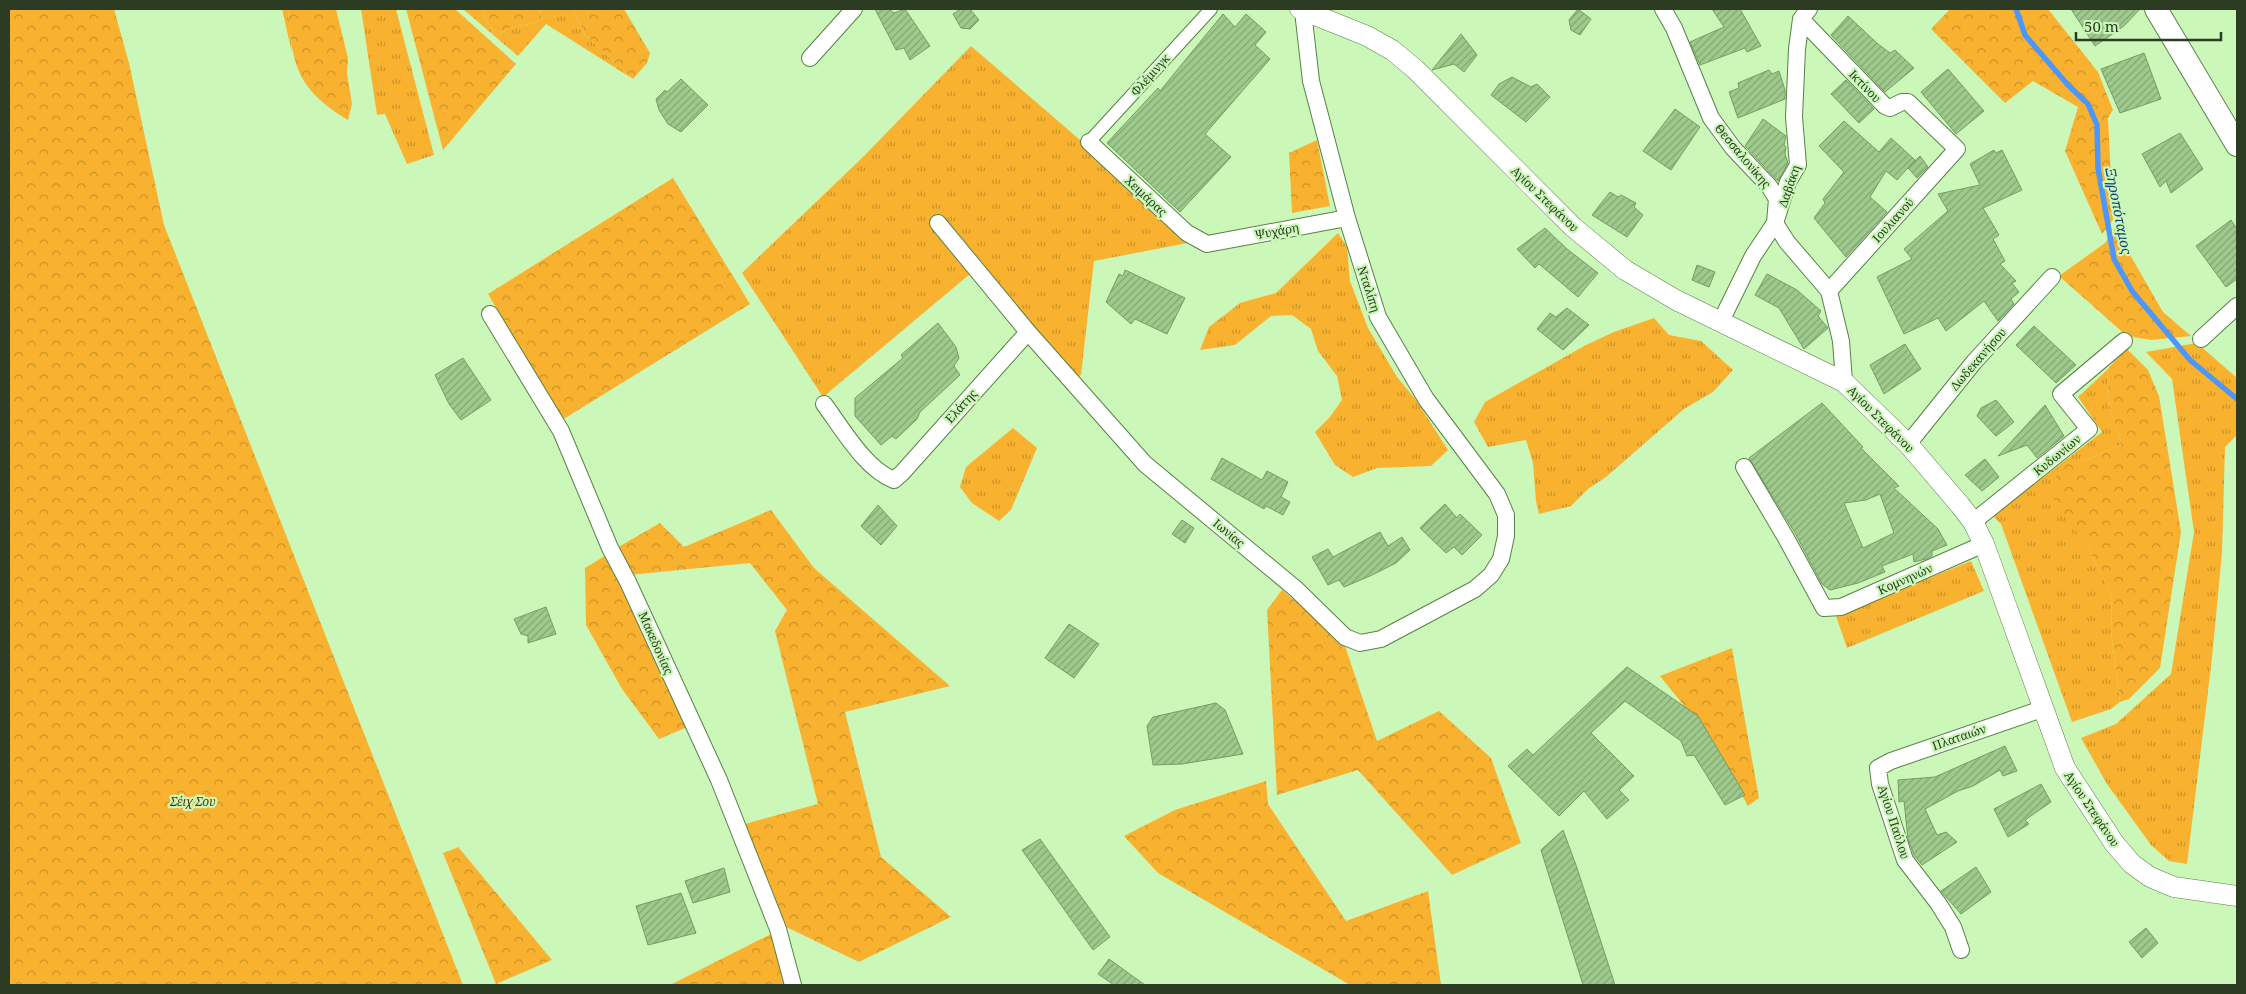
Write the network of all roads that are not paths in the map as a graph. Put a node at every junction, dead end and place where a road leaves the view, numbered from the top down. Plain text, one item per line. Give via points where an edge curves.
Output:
1 (854, 9) edge
2 (1210, 9) edge
3 (1663, 9) edge
4 (2156, 9) edge
5 (1303, 10) edge
6 (1805, 14) edge
7 (810, 58) dead end
8 (1089, 142) joint
9 (2237, 145) edge
10 (1957, 149) joint
11 (1347, 218) junction
12 (1776, 223) junction
13 (938, 224) dead end
14 (1207, 244) joint
15 (2052, 277) dead end
16 (1828, 291) junction
17 (2237, 306) edge
18 (490, 314) dead end
19 (1721, 321) junction
20 (1028, 332) junction
21 (2201, 338) dead end
22 (2124, 341) dead end
23 (1844, 382) junction
24 (824, 404) dead end
25 (1908, 444) junction
26 (1744, 467) dead end
27 (1973, 522) junction
28 (1506, 536) joint
29 (1984, 544) junction
30 (2042, 709) junction
31 (1878, 768) joint
32 (2237, 896) edge
33 (1961, 950) dead end
34 (792, 985) edge

1 - 7 street
2 - 8 street, Φλέμινγκ
3 - 12 street, Θεσσαλονίκης via 1712,118 1777,199
4 - 9 main road
5 - 11 street, Νταλίπη via 1311,81
5 - 19 street, Αγίου Στεφάνου via 1367,36 1392,50 1573,227 1625,270 1676,300
6 - 10 street, Ικτίνου via 1884,106 1890,108 1908,102
6 - 12 street, Δαβάκη via 1797,49 1794,117 1798,165 1788,182
8 - 14 street, Χειμάρας via 1187,234
10 - 16 street, Ιουλιανού
11 - 14 street, Ψυχάρη
11 - 28 street, Νταλίπη via 1378,317 1426,399 1497,494 1506,515
12 - 16 street via 1787,242
12 - 19 street, Δαβάκη via 1753,256
13 - 20 street, Ιωνίας
15 - 25 street, Δωδεκανήσου via 1974,362
16 - 23 street via 1841,341
17 - 21 street
18 - 34 street, Μακεδονίας via 560,431 610,548 715,771 778,928
19 - 23 street, Αγίου Στεφάνου
20 - 24 street, Ελάτης via 894,480 880,474 856,448
20 - 28 street, Ιωνίας via 1145,464 1296,589 1338,631 1360,644 1390,635 1475,590 1501,559
22 - 27 street, Κυδωνίων via 2061,394 2089,429
23 - 25 street, Αγίου Στεφάνου
25 - 27 street, Αγίου Στεφάνου
26 - 29 street, Κομνηνών via 1824,608 1841,607
27 - 29 street, Αγίου Στεφάνου
29 - 30 street, Αγίου Στεφάνου
30 - 31 street, Πλαταιών
30 - 32 street, Αγίου Στεφάνου via 2065,768 2114,844 2132,864 2150,877 2174,887
31 - 33 street, Αγίου Παύλου via 1880,784 1905,860 1938,902 1953,927

